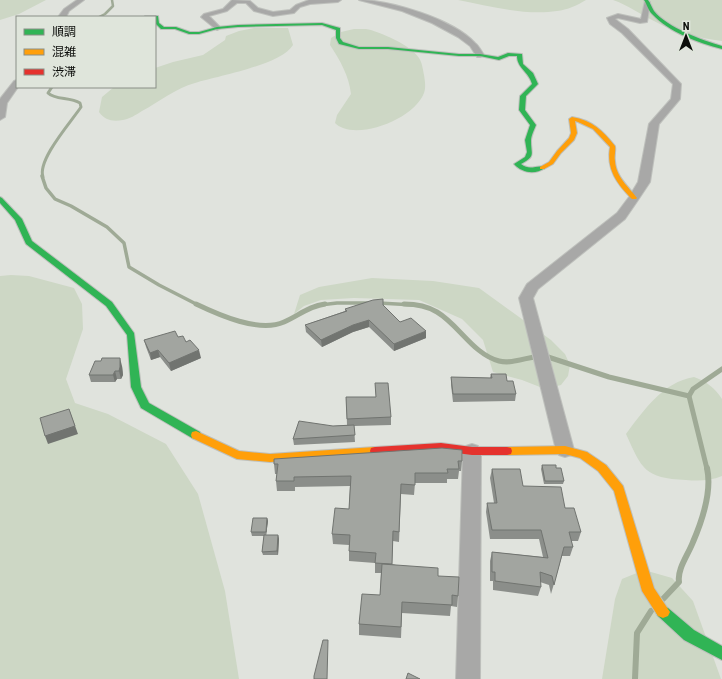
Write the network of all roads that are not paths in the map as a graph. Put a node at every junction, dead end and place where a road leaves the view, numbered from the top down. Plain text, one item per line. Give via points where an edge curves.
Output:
1 (81, 0) edge
2 (240, 0) edge
3 (338, 0) edge
4 (362, 0) edge
5 (647, 1) edge
6 (63, 16) edge
7 (156, 17) edge
8 (217, 28) junction
9 (722, 48) edge
10 (480, 55) junction
11 (16, 85) edge
12 (0, 117) edge
13 (634, 198) junction
14 (0, 199) edge
15 (565, 450) junction
16 (472, 451) junction
17 (722, 653) edge
18 (468, 679) edge

1 - 6 street via 66,10
2 - 3 street via 248,2 256,10 273,14 292,12 298,6 310,2
2 - 8 street via 225,10 206,15 206,20
4 - 10 street via 391,6 442,25 472,44
5 - 9 street via 660,18 678,29
5 - 13 street via 644,20 618,16 611,18 677,84 677,91 676,99 654,124 644,182
7 - 8 street via 157,23 163,28 176,28 184,32 199,33
8 - 10 street via 322,24 338,29 338,38 341,43 348,46
10 - 13 street via 499,59 508,54 520,55 519,61 536,84 523,96 522,110 532,125 528,142 531,150 528,158 517,164 519,167 542,169 551,163 558,151 573,139 575,133 571,123 572,120 579,119 596,129 613,147 609,157 618,184
11 - 12 street via 2,103
13 - 15 street via 621,216 532,287 526,298
14 - 16 street via 18,219 29,242 109,304 131,335 136,387 145,405 207,442 236,455 270,458 441,447
15 - 16 street
15 - 17 street via 596,461 611,476 619,489 648,591 656,605 674,625
16 - 18 street

